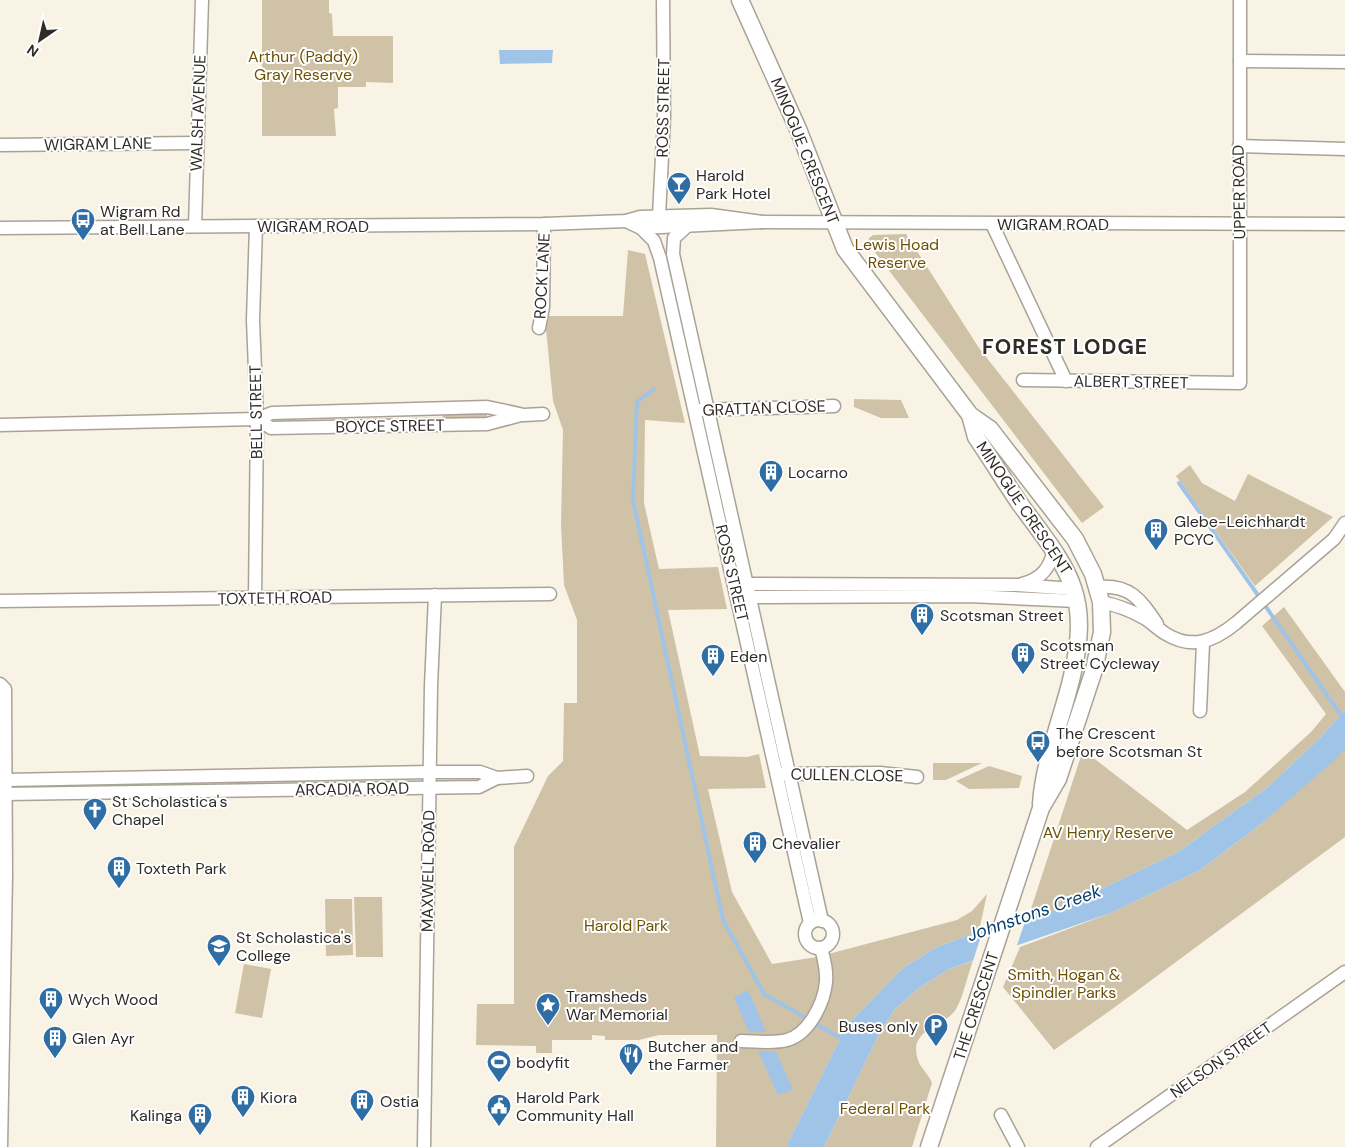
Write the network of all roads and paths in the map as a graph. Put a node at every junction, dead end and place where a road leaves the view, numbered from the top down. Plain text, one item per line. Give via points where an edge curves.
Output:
1 (202, 0) edge
2 (663, 0) edge
3 (740, 0) edge
4 (1240, 0) edge
5 (1240, 60) junction
6 (1345, 62) edge
7 (196, 143) junction
8 (0, 145) edge
9 (1239, 146) junction
10 (1345, 149) edge
11 (659, 216) junction
12 (626, 222) junction
13 (762, 222) junction
14 (835, 222) junction
15 (544, 224) junction
16 (992, 224) junction
17 (1240, 224) junction
18 (1345, 224) edge
19 (195, 226) junction
20 (256, 226) junction
21 (687, 226) junction
22 (0, 228) edge
23 (641, 228) junction
24 (539, 328) dead end
25 (1023, 380) dead end
26 (1066, 381) junction
27 (1240, 383) joint
28 (834, 406) dead end
29 (694, 410) junction
30 (708, 410) junction
31 (542, 414) dead end
32 (970, 415) junction
33 (257, 419) junction
34 (0, 425) edge
35 (1345, 523) edge
36 (1054, 548) junction
37 (1017, 585) junction
38 (742, 590) junction
39 (550, 594) dead end
40 (435, 595) junction
41 (1076, 595) junction
42 (1099, 595) junction
43 (255, 598) junction
44 (0, 601) edge
45 (1165, 633) junction
46 (1203, 643) junction
47 (0, 684) edge
48 (1200, 711) dead end
49 (430, 772) junction
50 (783, 774) junction
51 (205, 776) junction
52 (527, 776) dead end
53 (917, 777) dead end
54 (116, 778) junction
55 (496, 778) junction
56 (5, 780) junction
57 (429, 788) junction
58 (206, 791) junction
59 (116, 793) junction
60 (6, 794) junction
61 (1041, 808) junction
62 (816, 922) junction
63 (822, 948) junction
64 (1345, 972) edge
65 (741, 1041) dead end
66 (1001, 1115) dead end
67 (1, 1147) edge
68 (424, 1147) edge
69 (929, 1147) edge
70 (1018, 1147) edge
71 (1097, 1147) edge

1 - 7 street, WALSH AVENUE
2 - 11 street, ROSS STREET via 664,137
3 - 14 main road, MINOGUE CRESCENT via 798,129
4 - 5 street, UPPER ROAD
5 - 6 street
5 - 9 street, UPPER ROAD
7 - 8 street, WIGRAM LANE
7 - 19 street, WALSH AVENUE
9 - 10 street
9 - 17 street, UPPER ROAD
11 - 12 street, WIGRAM ROAD
11 - 13 street, WIGRAM ROAD via 711,215
12 - 15 street, WIGRAM ROAD
12 - 23 street, WIGRAM ROAD
13 - 14 street, WIGRAM ROAD
13 - 21 street, WIGRAM ROAD
14 - 16 street, WIGRAM ROAD
14 - 32 main road, MINOGUE CRESCENT via 845,249 861,272
15 - 20 street, WIGRAM ROAD
15 - 24 street, ROCK LANE via 544,307
16 - 17 street, WIGRAM ROAD
16 - 26 street
17 - 18 street, WIGRAM ROAD
17 - 27 street, UPPER ROAD
19 - 20 street, WIGRAM ROAD
19 - 22 street, WIGRAM ROAD
20 - 33 street, BELL STREET via 253,329
21 - 23 street, WIGRAM ROAD
21 - 30 street, ROSS STREET via 674,238 673,252
23 - 29 street, ROSS STREET via 654,241 659,252
25 - 26 street, ALBERT STREET
26 - 27 street, ALBERT STREET
28 - 30 street, GRATTAN CLOSE
29 - 30 street, GRATTAN CLOSE
29 - 38 street, ROSS STREET
30 - 38 street, ROSS STREET
31 - 33 street, BOYCE STREET via 524,415 487,407 272,413
32 - 36 main road, MINOGUE CRESCENT via 976,437
32 - 42 main road, MINOGUE CRESCENT via 990,429 1063,523 1087,560
33 - 34 street, BOYCE STREET
33 - 43 street, BELL STREET
35 - 46 street via 1334,539 1236,623
36 - 37 street via 1051,564 1043,574
36 - 41 main road, MINOGUE CRESCENT
37 - 38 street
37 - 41 street
38 - 41 street via 969,596
38 - 50 street, ROSS STREET
39 - 40 street, TOXTETH ROAD
40 - 43 street, TOXTETH ROAD
40 - 49 street, MAXWELL ROAD
41 - 42 main road
41 - 61 main road, THE CRESCENT via 1079,645 1043,776
42 - 45 street
42 - 45 street via 1116,586 1131,593
42 - 61 main road, THE CRESCENT via 1100,648 1058,779
43 - 44 street, TOXTETH ROAD
45 - 46 street via 1185,642
46 - 48 street
47 - 56 street via 5,689
49 - 51 street, ARCADIA ROAD
49 - 55 street, ARCADIA ROAD via 480,772
49 - 57 street, MAXWELL ROAD
50 - 53 street, CULLEN CLOSE via 880,773
50 - 62 street, ROSS STREET
51 - 54 street, ARCADIA ROAD
51 - 58 street
52 - 55 street, ARCADIA ROAD
54 - 56 street, ARCADIA ROAD
54 - 59 street
55 - 57 street, ARCADIA ROAD via 479,787
56 - 60 street
57 - 58 street, ARCADIA ROAD
57 - 68 street, MAXWELL ROAD
58 - 59 street, ARCADIA ROAD
59 - 60 street, ARCADIA ROAD
60 - 67 street
61 - 69 main road, THE CRESCENT
62 - 63 street, ROSS STREET via 805,933 813,947
62 - 63 street, ROSS STREET via 829,925 832,936 829,944
63 - 65 street via 826,981 807,1027 785,1041
64 - 71 street, NELSON STREET
66 - 70 street

